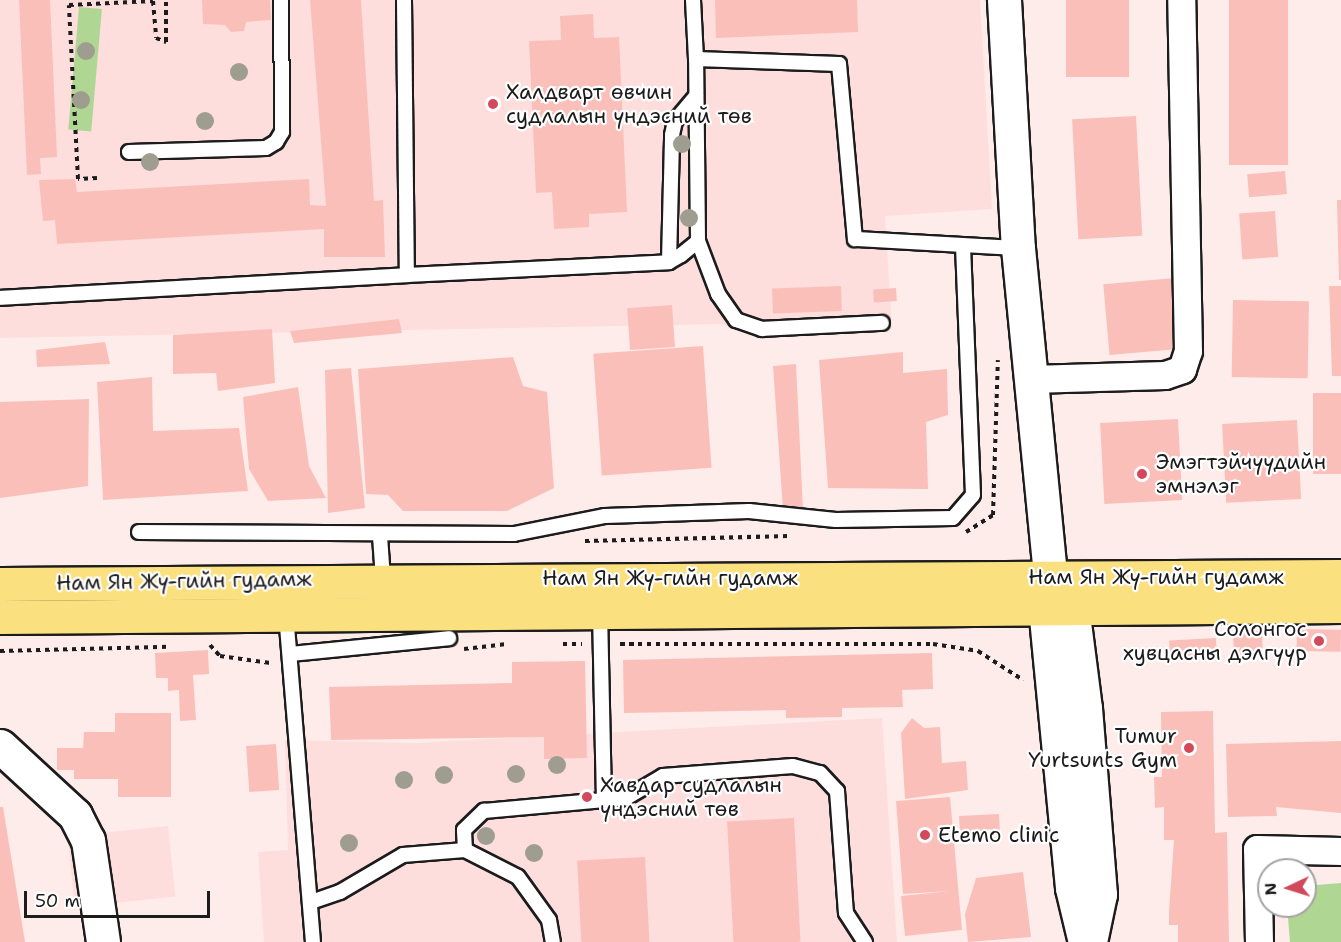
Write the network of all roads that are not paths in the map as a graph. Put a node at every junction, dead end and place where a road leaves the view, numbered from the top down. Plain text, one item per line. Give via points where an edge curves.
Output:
1 (281, 0) edge
2 (404, 0) edge
3 (693, 0) edge
4 (1004, 0) edge
5 (1181, 0) edge
6 (696, 59) junction
7 (696, 96) junction
8 (129, 152) dead end
9 (698, 241) junction
10 (963, 247) junction
11 (1018, 248) junction
12 (669, 262) junction
13 (407, 275) junction
14 (0, 298) edge
15 (882, 323) dead end
16 (1031, 379) junction
17 (139, 532) dead end
18 (380, 536) junction
19 (1341, 576) edge
20 (382, 579) junction
21 (0, 584) edge
22 (1056, 597) junction
23 (1341, 606) edge
24 (600, 611) junction
25 (286, 614) junction
26 (0, 616) edge
27 (451, 645) road end
28 (290, 658) junction
29 (0, 746) edge
30 (604, 800) junction
31 (465, 850) junction
32 (1341, 851) edge
33 (311, 902) junction
34 (103, 942) edge
35 (313, 942) edge
36 (553, 942) edge
37 (865, 942) edge
38 (1085, 942) edge
39 (1090, 942) edge
40 (1259, 942) edge

1 - 8 lane via 282,132 276,142 266,148
2 - 13 lane
3 - 6 lane
4 - 11 street
5 - 16 street via 1188,351 1182,369 1166,375
6 - 7 lane
6 - 10 lane via 839,64 855,239
7 - 9 lane
7 - 12 lane via 675,121 672,135
9 - 12 lane
9 - 15 lane via 718,294 736,320 762,329
10 - 11 lane
10 - 18 lane via 973,495 953,518 836,520 749,511 605,516 514,534
11 - 16 street
12 - 13 lane
13 - 14 lane
16 - 22 street
17 - 18 lane
18 - 20 lane
19 - 22 main road, Нам Ян Жү-гийн гудамж
20 - 21 main road, Нам Ян Жү-гийн гудамж
20 - 22 main road, Нам Ян Жү-гийн гудамж
22 - 23 main road, Нам Ян Жү-гийн гудамж
22 - 24 main road, Нам Ян Жү-гийн гудамж
22 - 38 street via 1072,888
22 - 39 street via 1100,894
24 - 25 main road, Нам Ян Жү-гийн гудамж
24 - 30 lane
25 - 26 main road, Нам Ян Жү-гийн гудамж
25 - 28 lane
27 - 28 lane
28 - 33 lane
29 - 34 street via 75,815 88,840
30 - 31 lane via 484,811 464,830
30 - 37 lane via 644,792 663,776 793,766 820,773 837,791 846,913
31 - 33 lane via 403,855 340,892
31 - 36 lane via 518,877 549,920
32 - 40 street via 1257,849
33 - 35 lane

